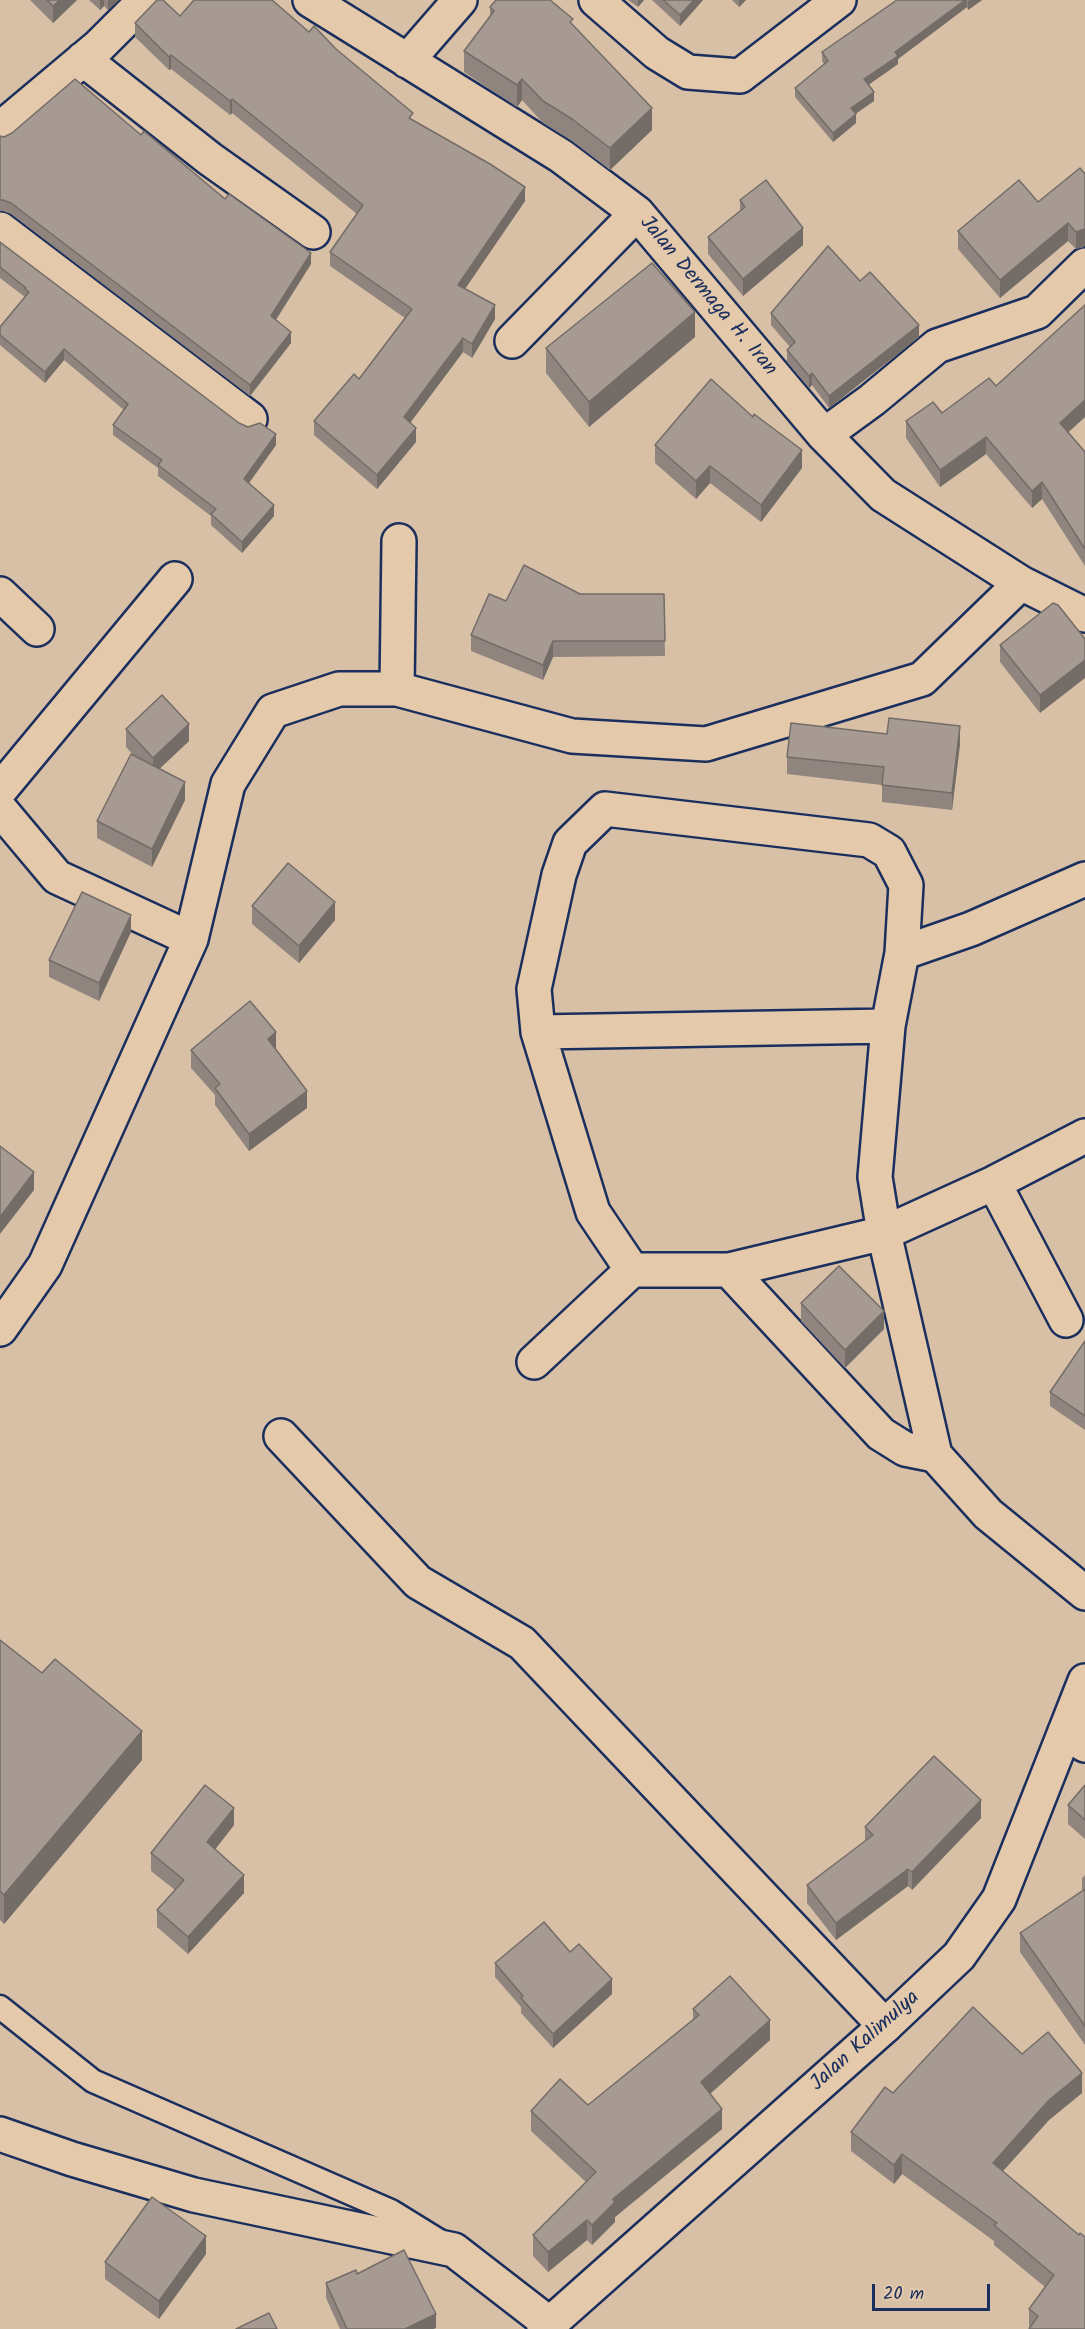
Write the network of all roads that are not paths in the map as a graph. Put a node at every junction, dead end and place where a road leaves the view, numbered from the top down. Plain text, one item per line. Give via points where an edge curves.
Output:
1 (145, 0) edge
2 (310, 0) edge
3 (460, 0) edge
4 (596, 0) edge
5 (839, 0) edge
6 (83, 59) junction
7 (407, 60) junction
8 (0, 129) edge
9 (637, 213) junction
10 (0, 230) edge
11 (313, 232) dead end
12 (1085, 265) edge
13 (512, 341) dead end
14 (250, 419) dead end
15 (824, 435) junction
16 (399, 541) dead end
17 (176, 579) dead end
18 (1021, 583) junction
19 (0, 594) edge
20 (1085, 615) edge
21 (37, 629) dead end
22 (397, 689) junction
23 (0, 790) edge
24 (0, 809) edge
25 (1085, 879) edge
26 (191, 939) junction
27 (902, 953) junction
28 (888, 1026) junction
29 (538, 1032) junction
30 (1085, 1136) edge
31 (994, 1183) junction
32 (884, 1233) junction
33 (632, 1270) junction
34 (729, 1270) junction
35 (1066, 1320) dead end
36 (0, 1329) edge
37 (534, 1362) dead end
38 (280, 1436) dead end
39 (935, 1455) junction
40 (1085, 1593) edge
41 (1085, 1681) edge
42 (1075, 1739) edge
43 (0, 2007) edge
44 (885, 2026) junction
45 (0, 2134) edge
46 (454, 2250) junction
47 (547, 2327) edge

1 - 6 street
2 - 7 street, Jalan Dermaga H. Iran
3 - 7 street
4 - 5 street via 657,53 688,72 740,76
6 - 8 street
6 - 11 street via 210,159
7 - 9 street, Jalan Dermaga H. Iran via 561,156
9 - 13 street
9 - 15 street, Jalan Dermaga H. Iran
10 - 14 street
12 - 15 street via 1037,312 937,346
15 - 18 street, Jalan Dermaga H. Iran via 883,495
16 - 22 street
17 - 23 street
18 - 20 street, Jalan Dermaga H. Iran
18 - 22 street via 922,679 706,744 572,736
19 - 21 street
22 - 26 street via 339,689 273,711 228,784
24 - 26 street via 57,877
25 - 27 street via 971,929
26 - 36 street via 45,1265
27 - 28 street
27 - 29 street via 906,885 889,852 869,840 605,809 570,843 559,875 534,989
28 - 29 street
28 - 32 street via 875,1177
29 - 33 street via 593,1212
30 - 31 street
31 - 32 street
31 - 35 street
32 - 34 street
32 - 39 street
33 - 34 street
33 - 37 street
34 - 39 street via 881,1434 905,1449
38 - 44 street via 418,1582 522,1643
39 - 40 street via 988,1514
41 - 42 street, Jalan Kalimulya
42 - 44 street, Jalan Kalimulya via 999,1899 960,1956
43 - 46 lane via 93,2081 391,2211
44 - 47 street, Jalan Kalimulya
45 - 46 street via 72,2160 194,2195
46 - 47 street

